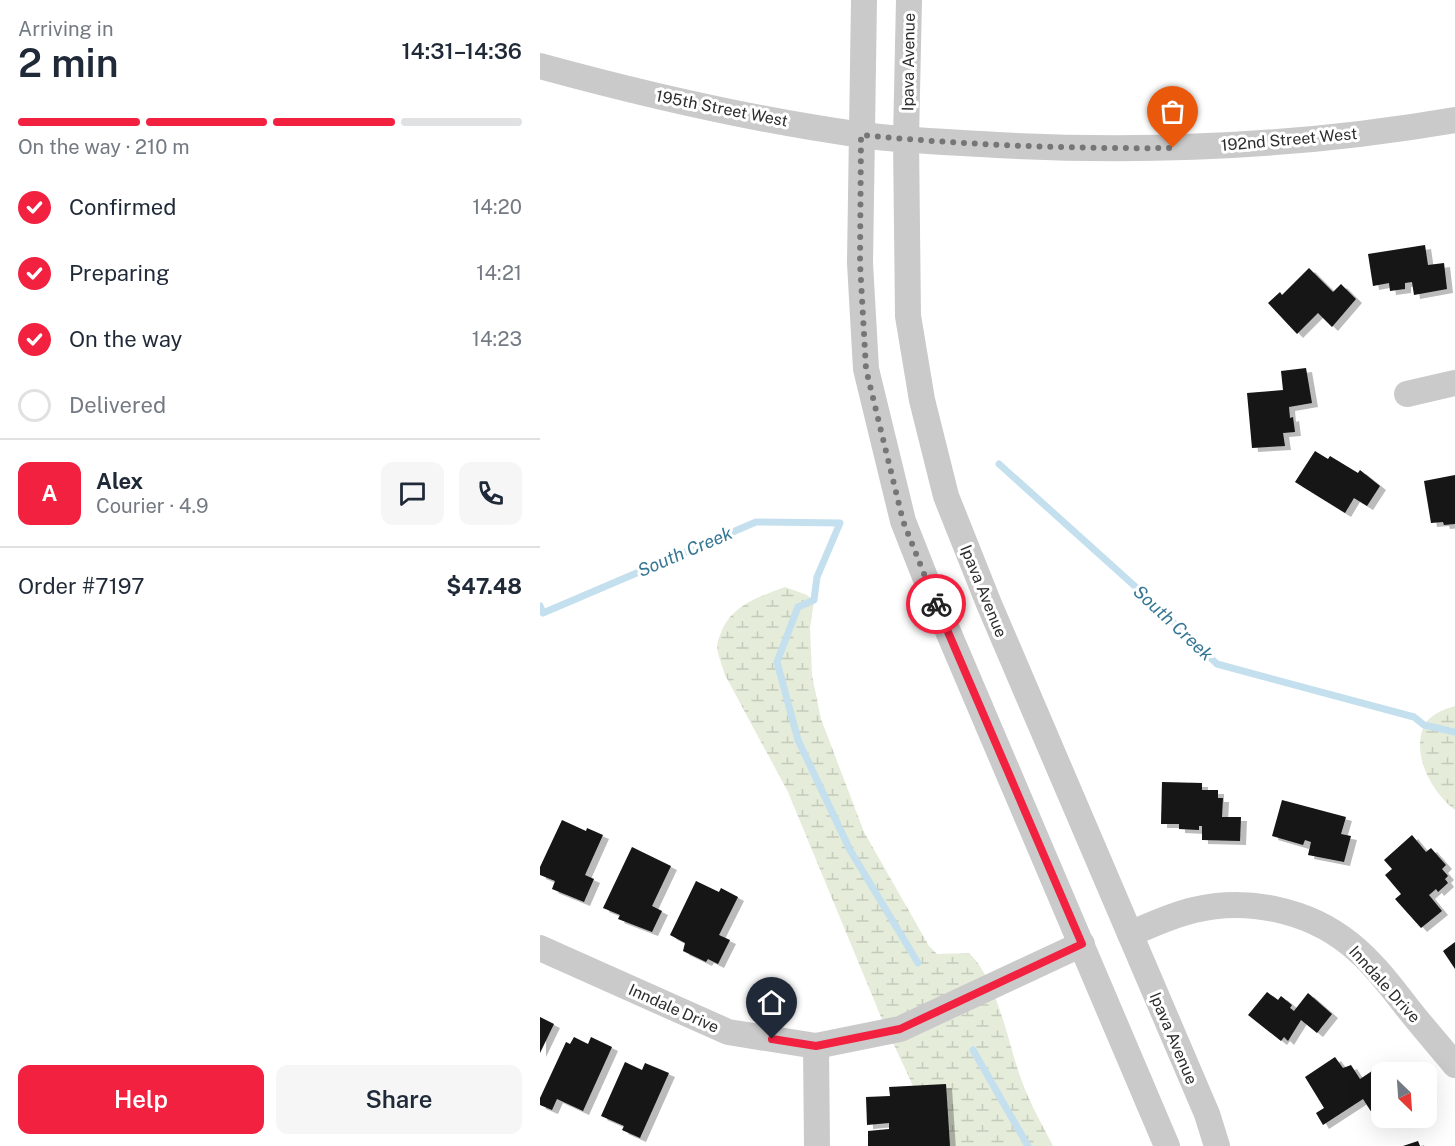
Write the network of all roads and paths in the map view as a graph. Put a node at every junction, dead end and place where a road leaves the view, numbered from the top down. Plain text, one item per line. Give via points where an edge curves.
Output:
1 (864, 0) edge
2 (909, 0) edge
3 (540, 66) edge
4 (1455, 120) edge
5 (861, 135) junction
6 (906, 139) junction
7 (1455, 383) edge
8 (1407, 394) dead end
9 (1130, 934) junction
10 (1082, 944) junction
11 (540, 948) edge
12 (816, 1046) junction
13 (1455, 1065) edge
14 (817, 1146) edge
15 (1167, 1146) edge
16 (1217, 1146) edge

1 - 5 street
2 - 6 street, Ipava Avenue
3 - 5 street, 195th Street West via 666,98
4 - 6 street, 192nd Street West via 1353,134 1173,148 1064,148
5 - 6 street, 195th Street West
5 - 10 street via 860,263 866,369 903,521
6 - 9 street, Ipava Avenue via 908,316 922,400 946,496
7 - 8 street
9 - 13 street, Inndale Drive via 1173,916 1215,906 1261,907 1306,919 1328,929 1368,960
9 - 16 street, Ipava Avenue
10 - 12 street, Inndale Drive via 900,1029
10 - 15 street
11 - 12 street, Inndale Drive via 728,1032
12 - 14 street

